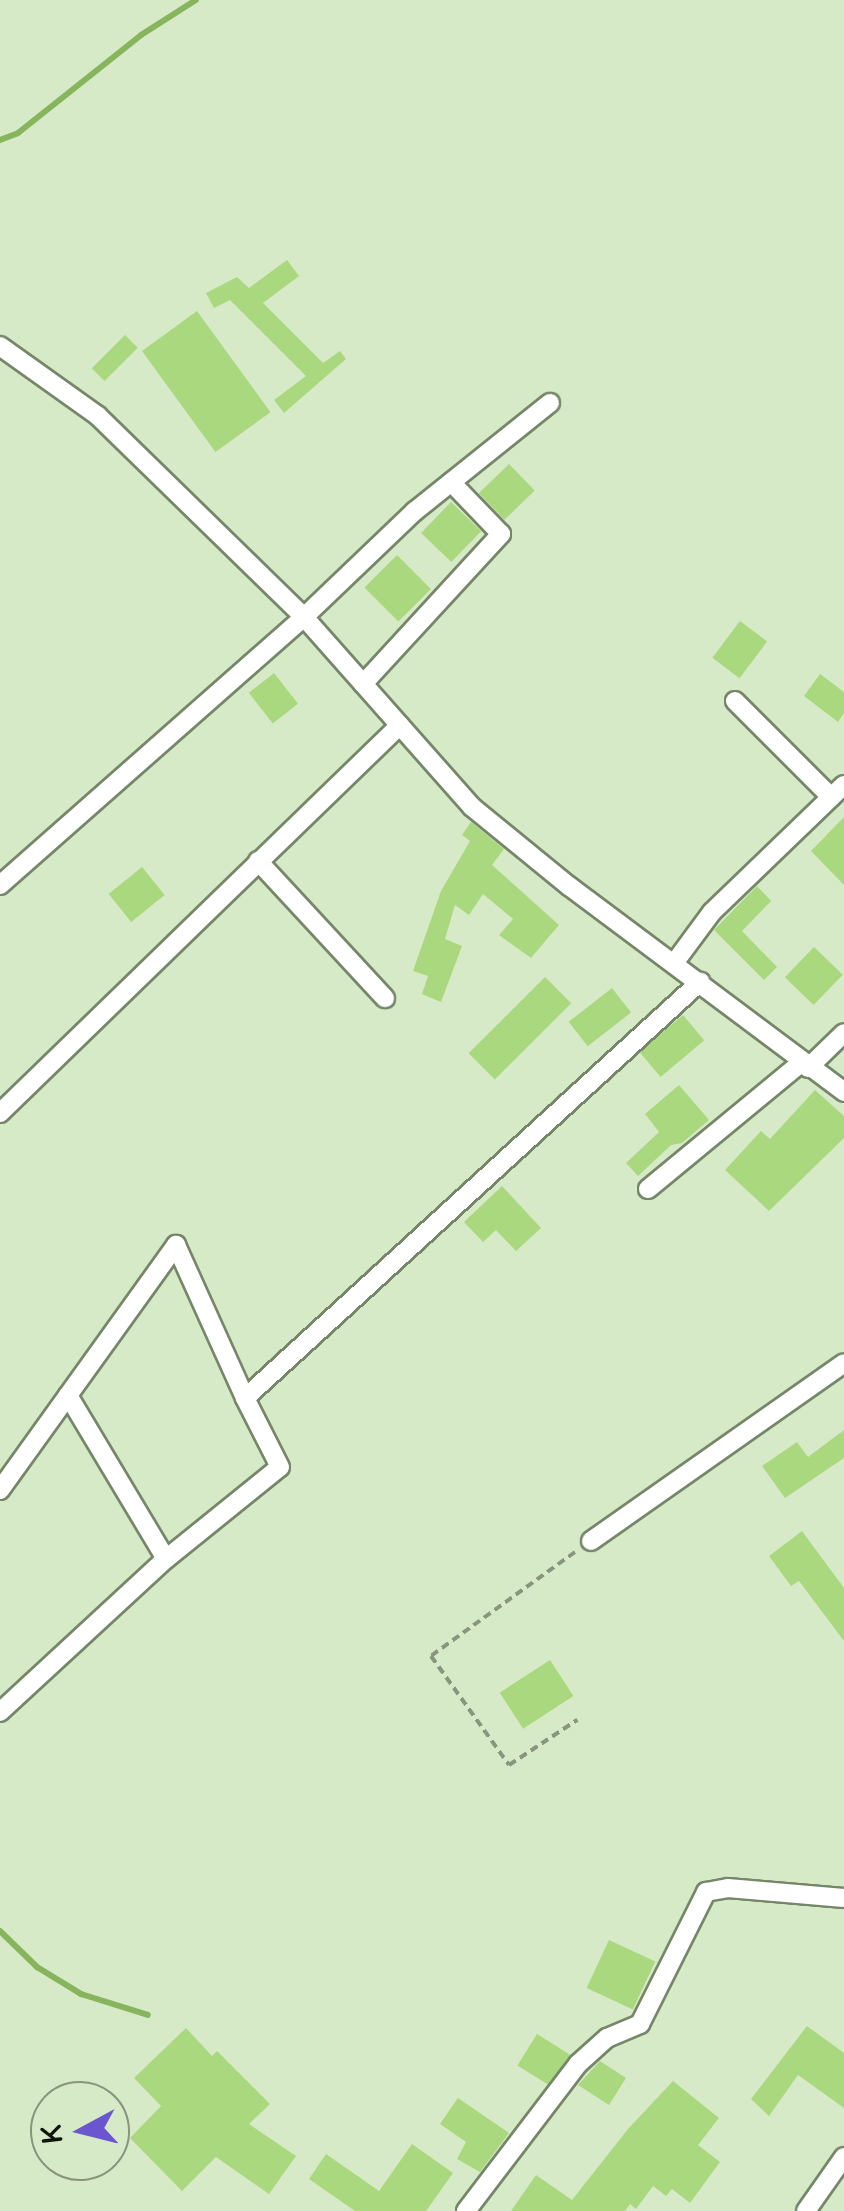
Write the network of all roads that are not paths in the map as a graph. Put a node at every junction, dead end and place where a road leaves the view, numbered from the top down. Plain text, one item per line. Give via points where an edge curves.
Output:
1 (0, 346) edge
2 (550, 403) dead end
3 (451, 482) junction
4 (304, 618) junction
5 (363, 684) junction
6 (734, 701) dead end
7 (400, 725) junction
8 (837, 791) edge
9 (258, 861) junction
10 (0, 885) edge
11 (674, 962) junction
12 (700, 982) junction
13 (384, 998) dead end
14 (844, 1033) edge
15 (804, 1066) junction
16 (844, 1092) edge
17 (0, 1113) edge
18 (648, 1189) dead end
19 (844, 1363) edge
20 (68, 1395) junction
21 (245, 1398) junction
22 (0, 1490) edge
23 (591, 1541) road end
24 (166, 1559) junction
25 (0, 1712) edge
26 (844, 1898) edge
27 (844, 2157) edge
28 (466, 2211) edge
29 (806, 2211) edge

1 - 4 street via 98,416
2 - 3 street
3 - 4 street
3 - 5 street via 500,534
4 - 5 street
4 - 10 street
5 - 7 street
6 - 8 street
7 - 9 street
7 - 11 street via 472,807
8 - 11 street via 712,912
9 - 13 street
9 - 17 street
11 - 12 street
12 - 15 street
12 - 21 street
14 - 15 street
15 - 16 street
15 - 18 street
19 - 23 street
20 - 21 street via 176,1244
20 - 22 street
20 - 24 street
21 - 24 street via 280,1467
24 - 25 street
26 - 28 street via 706,1892 640,2024 608,2038 578,2064
27 - 29 street

